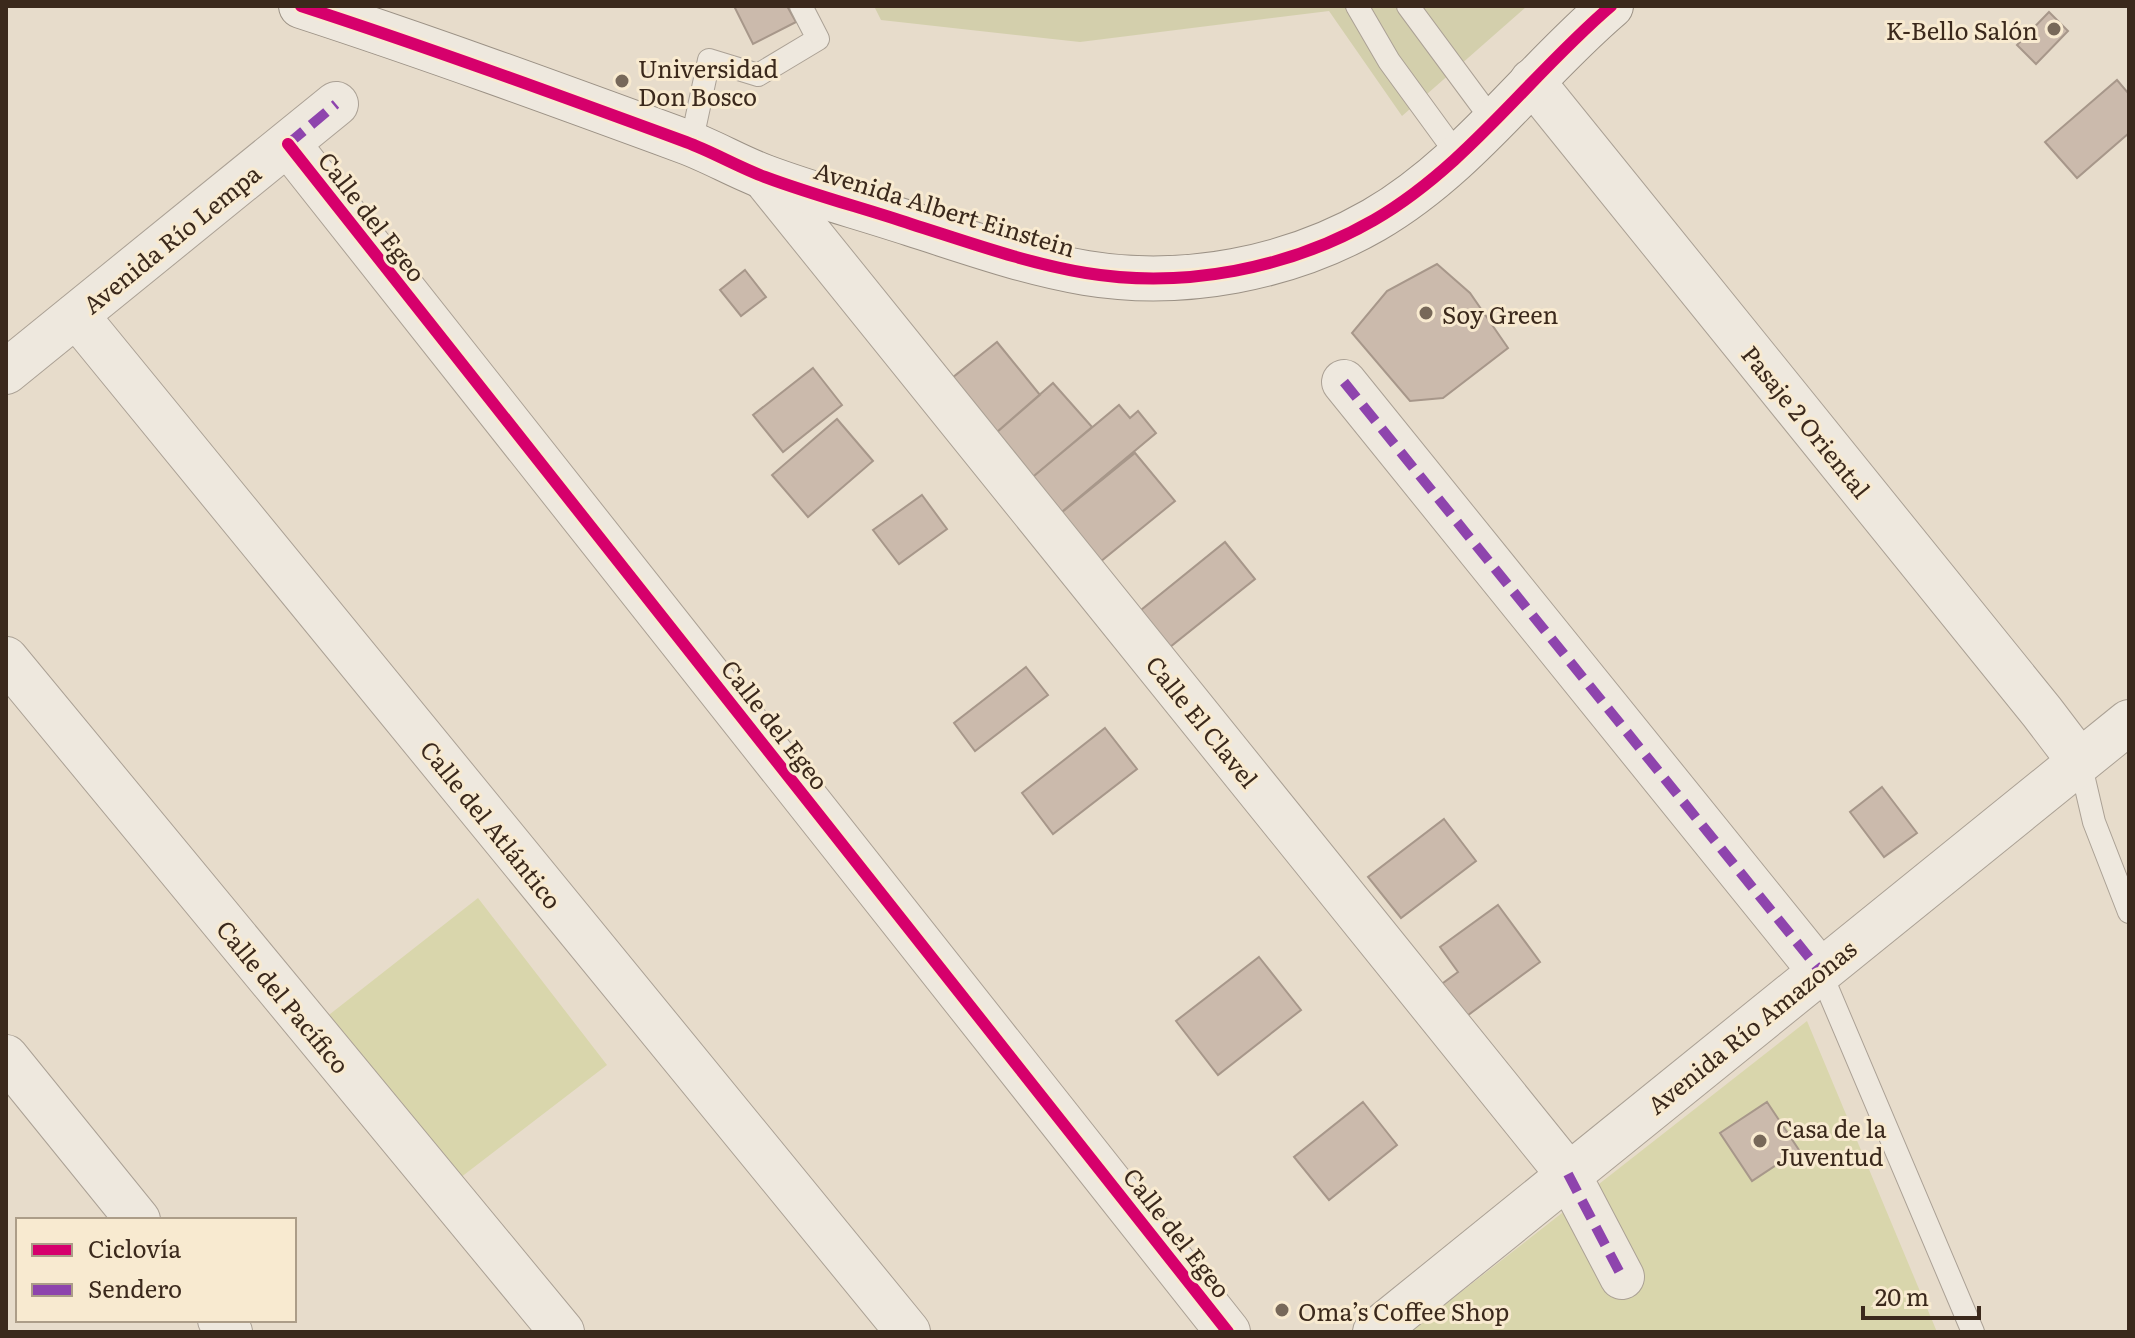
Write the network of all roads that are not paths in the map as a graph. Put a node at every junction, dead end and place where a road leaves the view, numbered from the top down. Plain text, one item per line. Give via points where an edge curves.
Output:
1 (301, 6) edge
2 (801, 6) edge
3 (1357, 6) edge
4 (1408, 6) edge
5 (1611, 6) edge
6 (1532, 81) junction
7 (336, 104) dead end
8 (1493, 121) junction
9 (288, 144) junction
10 (691, 144) junction
11 (1459, 157) junction
12 (764, 177) junction
13 (76, 315) junction
14 (6, 372) edge
15 (1344, 382) dead end
16 (6, 659) edge
17 (2129, 722) edge
18 (2080, 762) junction
19 (2129, 912) edge
20 (1820, 971) junction
21 (6, 1057) edge
22 (1568, 1174) junction
23 (136, 1218) edge
24 (1622, 1277) dead end
25 (562, 1332) edge
26 (908, 1332) edge
27 (1228, 1332) edge
28 (1375, 1332) edge
29 (1973, 1332) edge

1 - 10 street, Avenida Albert Einstein
2 - 10 lane via 818,39 758,75 709,60
3 - 11 lane via 1389,61
4 - 8 lane
5 - 6 street, Avenida Albert Einstein
6 - 8 street, Avenida Albert Einstein
6 - 18 street, Pasaje 2 Oriental
7 - 9 street, Avenida Río Lempa
8 - 11 street, Avenida Albert Einstein
9 - 13 street, Avenida Río Lempa
9 - 27 street, Calle del Egeo
10 - 12 street, Avenida Albert Einstein
11 - 12 street, Avenida Albert Einstein via 1372,221 1320,246 1214,274 1154,278 1087,273 1020,258
12 - 22 street, Calle El Clavel
13 - 14 street, Avenida Río Lempa
13 - 26 street, Calle del Atlántico
15 - 20 street
16 - 25 street, Calle del Pacífico
17 - 18 street, Avenida Río Amazonas
18 - 19 lane via 2094,822
18 - 20 street, Avenida Río Amazonas
20 - 22 street, Avenida Río Amazonas
20 - 29 lane
21 - 23 street
22 - 24 street, Calle El Clavel
22 - 28 street, Avenida Río Amazonas

